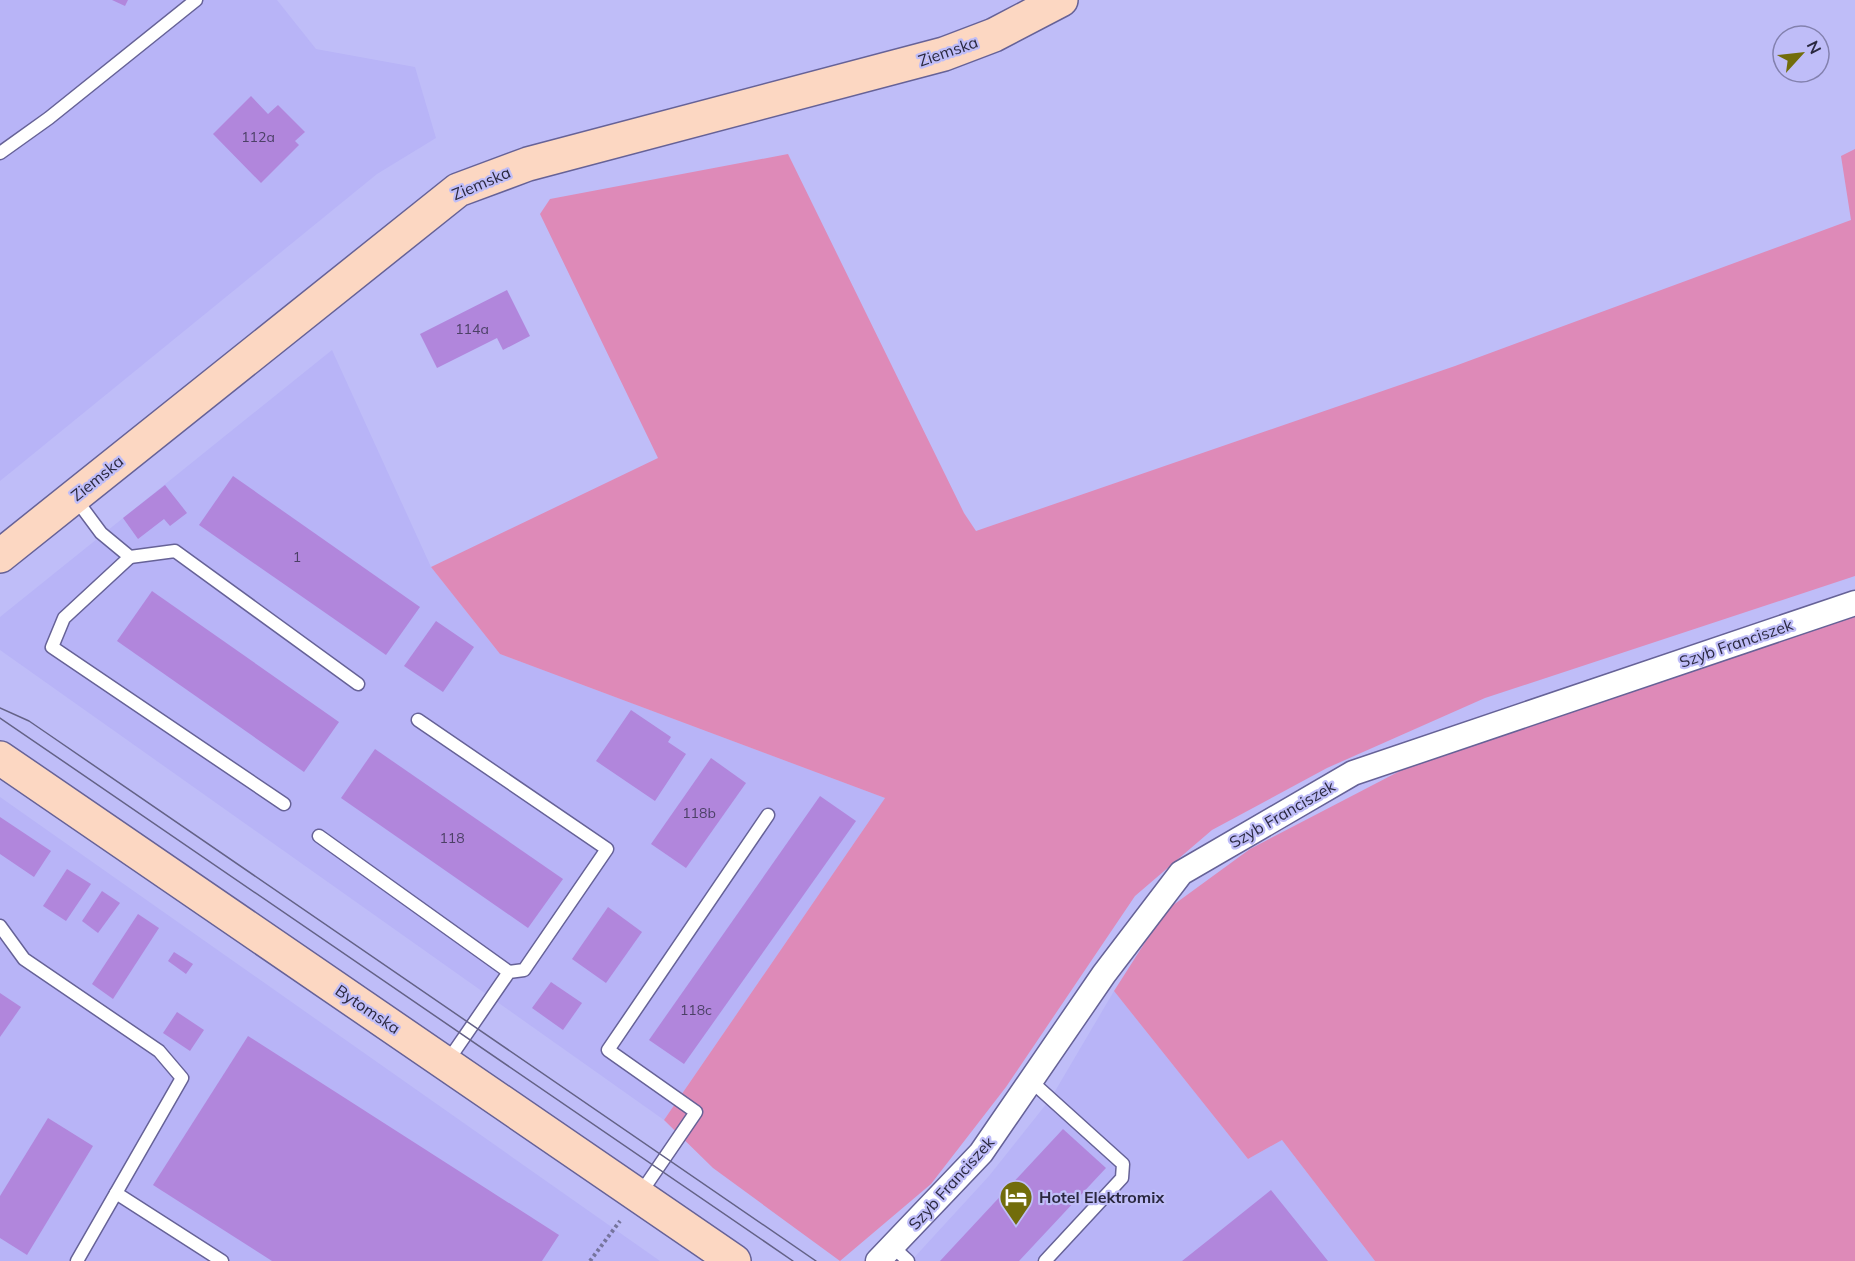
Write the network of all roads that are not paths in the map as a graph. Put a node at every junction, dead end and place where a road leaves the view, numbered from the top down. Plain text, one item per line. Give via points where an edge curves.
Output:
1 (196, 0) edge
2 (1062, 0) edge
3 (0, 153) edge
4 (74, 497) junction
5 (0, 556) edge
6 (130, 557) junction
7 (1855, 603) edge
8 (358, 684) dead end
9 (418, 720) dead end
10 (5, 765) edge
11 (284, 804) dead end
12 (768, 815) dead end
13 (319, 837) dead end
14 (0, 926) edge
15 (509, 972) junction
16 (447, 1063) junction
17 (1031, 1081) junction
18 (116, 1193) junction
19 (640, 1196) junction
20 (893, 1256) edge
21 (76, 1261) edge
22 (222, 1261) edge
23 (734, 1261) edge
24 (1045, 1261) edge

1 - 3 lane
2 - 4 street, Ziemska via 994,35 944,54 528,164 458,190
4 - 5 street, Ziemska
4 - 6 lane via 101,533
6 - 8 lane via 175,551
6 - 11 lane via 64,618 52,647
7 - 17 street, Szyb Franciszek via 1353,773 1323,790 1181,873 1104,974
9 - 15 lane via 607,849 524,970
10 - 16 street, Bytomska
12 - 19 lane via 608,1050 696,1112
13 - 15 lane
14 - 18 lane via 24,959 159,1051 182,1078
15 - 16 lane
16 - 19 street, Bytomska
17 - 20 street, Szyb Franciszek via 981,1153
17 - 24 lane via 1123,1164 1122,1179
18 - 21 lane
18 - 22 lane
19 - 23 street, Bytomska

